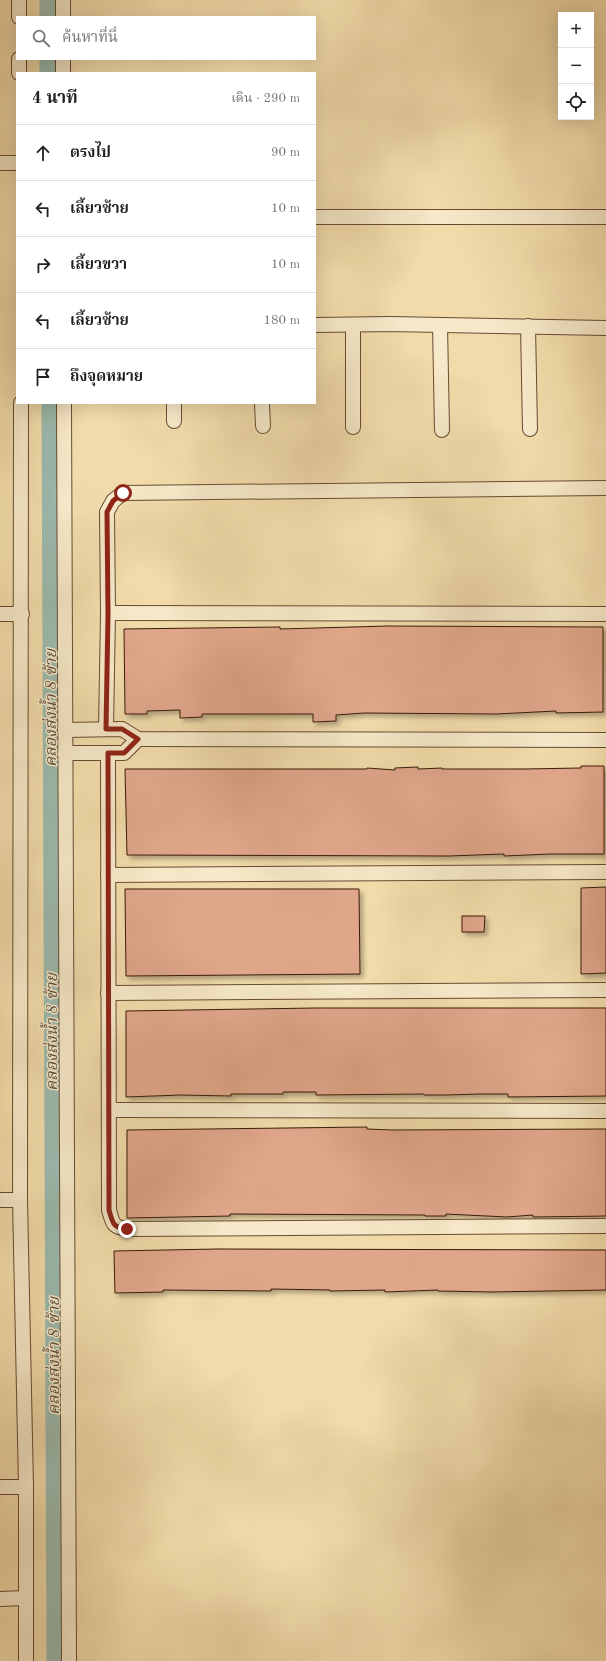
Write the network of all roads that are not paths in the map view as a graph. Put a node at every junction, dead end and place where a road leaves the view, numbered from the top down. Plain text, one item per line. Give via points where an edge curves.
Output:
1 (18, 0) edge
2 (63, 0) edge
3 (19, 16) edge
4 (63, 16) edge
5 (19, 60) edge
6 (63, 60) edge
7 (19, 72) edge
8 (63, 72) edge
9 (0, 163) edge
10 (16, 163) edge
11 (316, 217) edge
12 (606, 217) edge
13 (316, 325) edge
14 (353, 325) junction
15 (440, 325) junction
16 (528, 326) junction
17 (606, 328) edge
18 (21, 404) edge
19 (64, 404) edge
20 (174, 404) edge
21 (262, 404) edge
22 (174, 421) dead end
23 (263, 426) dead end
24 (353, 427) dead end
25 (530, 429) dead end
26 (442, 430) dead end
27 (606, 488) edge
28 (0, 614) edge
29 (22, 614) junction
30 (108, 614) junction
31 (606, 614) edge
32 (106, 729) junction
33 (65, 730) junction
34 (138, 739) junction
35 (606, 740) edge
36 (65, 753) junction
37 (108, 753) junction
38 (606, 872) edge
39 (108, 875) junction
40 (606, 990) edge
41 (108, 993) junction
42 (109, 1110) junction
43 (606, 1110) edge
44 (0, 1200) edge
45 (20, 1200) junction
46 (606, 1226) edge
47 (0, 1487) edge
48 (26, 1487) junction
49 (26, 1598) junction
50 (0, 1599) edge
51 (26, 1661) edge
52 (69, 1661) edge

1 - 3 street
2 - 4 street
5 - 7 street
6 - 8 street
9 - 10 street
11 - 12 street
13 - 14 street
14 - 15 street
14 - 24 street
15 - 16 street
15 - 26 street
16 - 17 street
16 - 25 street
18 - 29 street
19 - 33 street
20 - 22 street
21 - 23 street
27 - 30 street via 123,493 113,501 107,512
28 - 29 street
29 - 45 street
30 - 31 street
30 - 32 street
32 - 33 street
32 - 34 street via 122,729
33 - 36 street
34 - 35 street
34 - 37 street via 124,753
36 - 37 street
36 - 52 street
37 - 39 street
38 - 39 street
39 - 41 street
40 - 41 street
41 - 42 street
42 - 43 street
42 - 46 street via 109,1210 113,1224 118,1228
44 - 45 street
45 - 48 street
47 - 48 street
48 - 49 street
49 - 50 street
49 - 51 street

